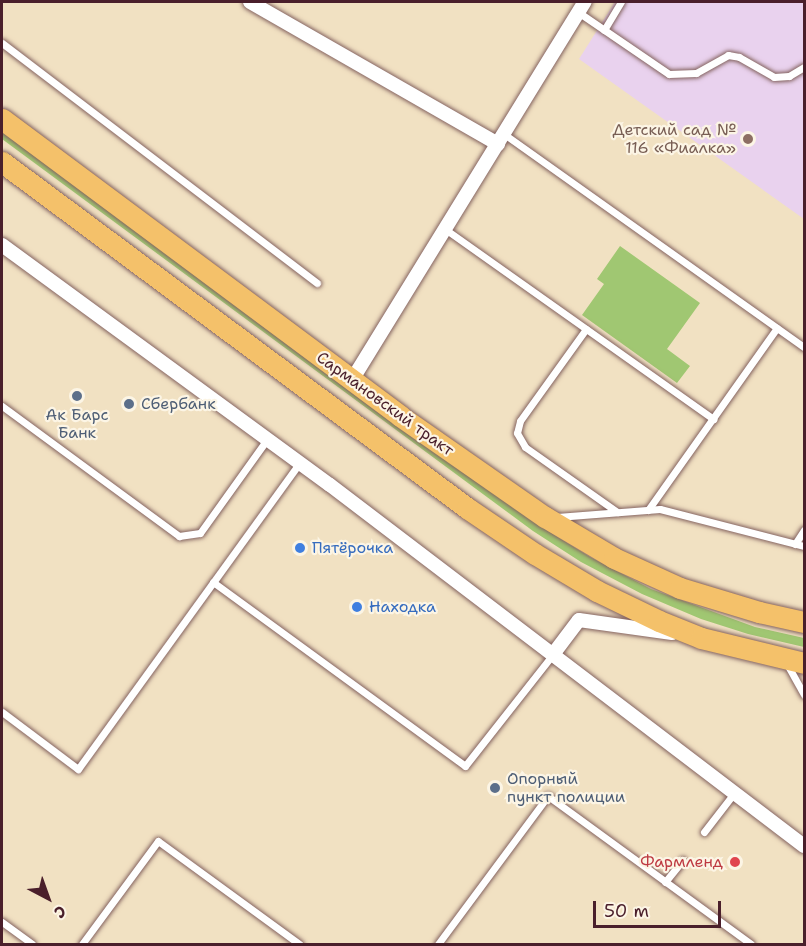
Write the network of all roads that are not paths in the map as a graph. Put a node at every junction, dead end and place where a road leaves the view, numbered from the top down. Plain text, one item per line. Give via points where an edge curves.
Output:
1 (250, 2) edge
2 (621, 2) edge
3 (582, 7) edge
4 (604, 30) junction
5 (2, 43) edge
6 (804, 67) edge
7 (2, 119) edge
8 (501, 139) junction
9 (2, 162) edge
10 (445, 229) junction
11 (2, 245) edge
12 (317, 283) dead end
13 (777, 328) junction
14 (585, 329) junction
15 (804, 347) edge
16 (352, 380) junction
17 (2, 406) edge
18 (712, 419) junction
19 (268, 438) junction
20 (300, 462) junction
21 (648, 510) junction
22 (617, 512) junction
23 (547, 518) junction
24 (804, 530) edge
25 (795, 544) junction
26 (804, 546) edge
27 (213, 582) junction
28 (804, 622) edge
29 (701, 638) junction
30 (554, 653) junction
31 (795, 661) edge
32 (804, 695) edge
33 (2, 712) edge
34 (735, 792) junction
35 (704, 832) dead end
36 (804, 846) edge
37 (683, 860) dead end
38 (665, 882) junction
39 (2, 921) edge
40 (32, 945) edge
41 (82, 945) edge
42 (299, 945) edge
43 (438, 945) edge
44 (751, 945) edge

1 - 8 street
2 - 4 lane
3 - 4 lane
3 - 8 street
4 - 6 lane via 663,72 675,75 696,73 728,55 774,77 789,76
5 - 12 lane
7 - 16 main road, Сармановский тракт
8 - 10 street
8 - 13 lane
9 - 29 main road, Сармановский тракт via 525,548 597,591
10 - 14 lane
10 - 16 street
11 - 19 street
13 - 15 lane
13 - 18 lane
14 - 18 lane
14 - 22 lane via 520,421 518,433 525,447
16 - 23 main road, Сармановский тракт
17 - 19 lane via 178,536 200,533
18 - 21 lane
19 - 20 street
20 - 27 lane
20 - 30 street
21 - 22 lane
21 - 25 lane via 666,510
22 - 23 lane
23 - 28 main road, Сармановский тракт via 614,558 680,588
24 - 25 lane
25 - 26 lane
27 - 30 lane via 465,766
27 - 33 lane via 78,769
29 - 30 street via 579,620
29 - 31 main road, Сармановский тракт
30 - 34 street
31 - 32 lane
34 - 35 lane
34 - 36 street
37 - 38 lane
38 - 43 lane via 548,796
38 - 44 lane
39 - 40 lane
41 - 42 lane via 158,841

